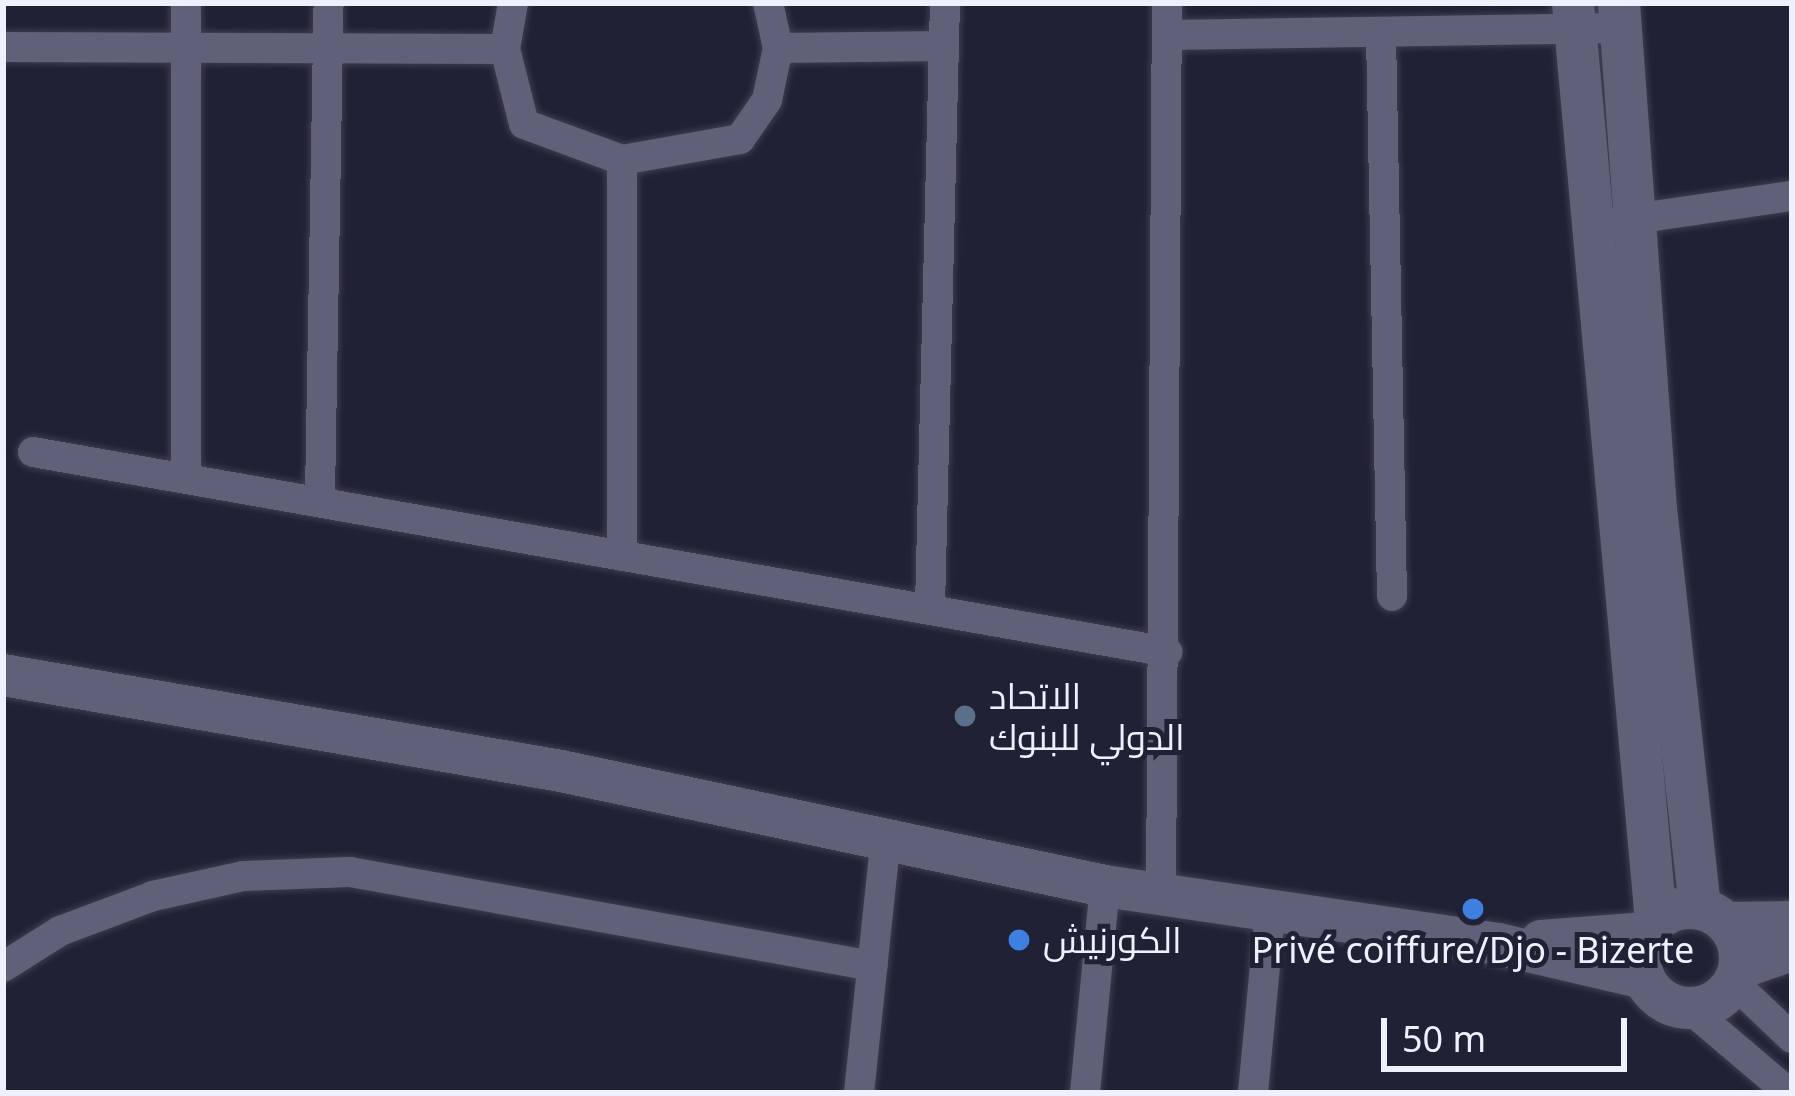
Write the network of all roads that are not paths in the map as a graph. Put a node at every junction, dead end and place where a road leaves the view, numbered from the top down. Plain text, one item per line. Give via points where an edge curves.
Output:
1 (186, 3) edge
2 (329, 3) edge
3 (513, 3) edge
4 (768, 3) edge
5 (945, 3) edge
6 (1167, 3) edge
7 (1422, 3) edge
8 (1620, 16) edge
9 (1574, 18) edge
10 (1167, 34) junction
11 (1381, 34) junction
12 (1424, 34) junction
13 (186, 42) junction
14 (3, 46) edge
15 (329, 46) junction
16 (944, 46) junction
17 (778, 48) junction
18 (505, 49) junction
19 (622, 160) junction
20 (1792, 196) edge
21 (1633, 220) junction
22 (1590, 224) junction
23 (33, 452) dead end
24 (186, 477) junction
25 (320, 495) junction
26 (622, 556) junction
27 (1392, 596) dead end
28 (930, 607) junction
29 (1168, 652) junction
30 (3, 675) edge
31 (886, 834) junction
32 (1105, 886) junction
33 (1161, 896) junction
34 (1270, 913) junction
35 (1713, 916) junction
36 (1792, 922) edge
37 (1652, 927) junction
38 (1498, 944) junction
39 (1792, 950) edge
40 (874, 966) junction
41 (3, 968) edge
42 (1737, 975) junction
43 (1644, 978) junction
44 (1690, 1009) junction
45 (1792, 1038) edge
46 (859, 1093) edge
47 (1084, 1093) edge
48 (1253, 1093) edge
49 (1790, 1093) edge

1 - 13 street
2 - 15 street
3 - 18 street
4 - 17 street
5 - 16 street
6 - 10 street
7 - 12 street
8 - 9 street
8 - 21 main road
9 - 12 street
9 - 22 main road
10 - 11 street
10 - 29 street
11 - 12 street
11 - 27 street
13 - 14 street
13 - 15 street
13 - 24 street
15 - 18 street
15 - 25 street
16 - 17 street
16 - 28 street
17 - 19 street via 766,100 740,139
18 - 19 street via 524,124
19 - 26 street
20 - 21 street
21 - 22 street
21 - 35 main road
22 - 37 main road
23 - 24 street
24 - 25 street
25 - 26 street
26 - 28 street
28 - 29 street
29 - 33 street
30 - 31 main road
31 - 32 main road
31 - 40 street
32 - 33 main road
32 - 47 street
33 - 34 main road
34 - 38 main road
34 - 48 street
35 - 36 main road
35 - 37 main road
35 - 42 main road
37 - 38 main road
37 - 43 main road
38 - 43 main road
39 - 42 main road
40 - 41 street via 350,872 243,876 153,896 60,931
40 - 46 street
42 - 44 main road
42 - 45 street
43 - 44 main road via 1662,1000
44 - 49 street

